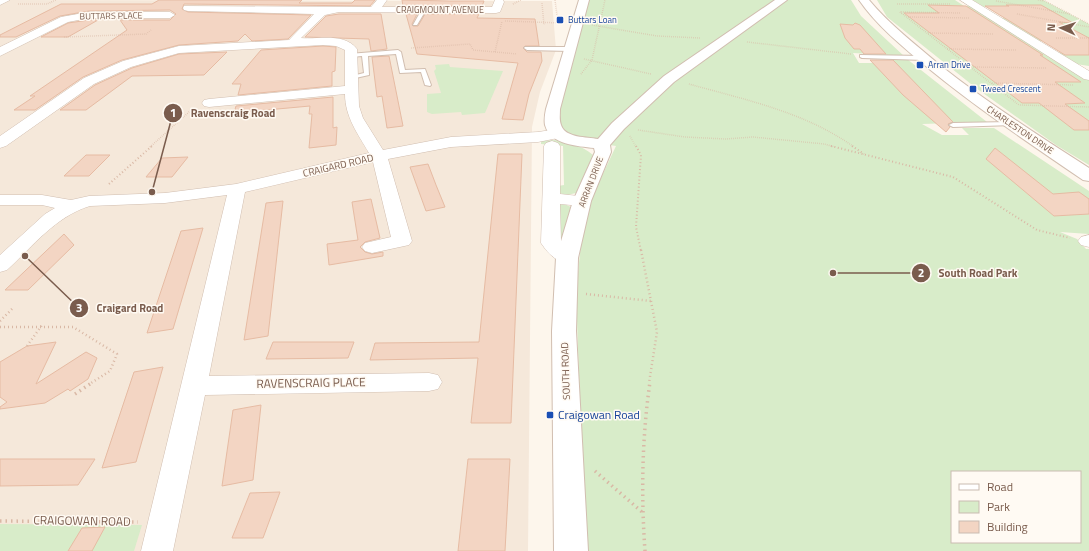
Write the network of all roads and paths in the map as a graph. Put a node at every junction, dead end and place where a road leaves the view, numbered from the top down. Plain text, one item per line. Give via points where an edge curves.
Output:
1 (5, 0) edge
2 (56, 0) edge
3 (382, 0) edge
4 (555, 0) edge
5 (584, 0) edge
6 (605, 0) edge
7 (782, 0) edge
8 (864, 0) edge
9 (965, 0) edge
10 (1038, 0) edge
11 (996, 1) dead end
12 (1044, 1) edge
13 (0, 2) edge
14 (499, 2) dead end
15 (542, 2) dead end
16 (16, 4) dead end
17 (897, 4) dead end
18 (954, 4) dead end
19 (188, 8) dead end
20 (331, 10) junction
21 (374, 10) junction
22 (424, 10) junction
23 (167, 12) dead end
24 (1015, 13) dead end
25 (1070, 14) junction
26 (991, 16) junction
27 (907, 17) junction
28 (502, 21) dead end
29 (558, 23) junction
30 (415, 24) dead end
31 (544, 24) junction
32 (577, 24) junction
33 (1089, 24) edge
34 (601, 26) junction
35 (1089, 27) edge
36 (152, 29) dead end
37 (927, 33) junction
38 (1022, 34) junction
39 (62, 37) dead end
40 (726, 39) junction
41 (293, 43) junction
42 (527, 48) dead end
43 (947, 49) junction
44 (1047, 50) junction
45 (0, 52) edge
46 (398, 52) junction
47 (365, 54) junction
48 (517, 54) dead end
49 (569, 54) junction
50 (351, 55) junction
51 (862, 56) joint
52 (924, 58) junction
53 (592, 60) junction
54 (970, 67) junction
55 (1077, 69) junction
56 (1089, 76) edge
57 (579, 77) dead end
58 (669, 79) junction
59 (352, 83) junction
60 (991, 84) junction
61 (428, 85) dead end
62 (1074, 85) dead end
63 (218, 92) dead end
64 (206, 106) junction
65 (1089, 107) edge
66 (1011, 124) junction
67 (953, 125) dead end
68 (0, 127) edge
69 (22, 127) junction
70 (625, 127) junction
71 (555, 140) junction
72 (0, 143) edge
73 (602, 144) junction
74 (864, 154) junction
75 (379, 156) junction
76 (1089, 176) edge
77 (236, 188) junction
78 (552, 198) junction
79 (0, 200) edge
80 (582, 201) junction
81 (80, 204) junction
82 (1088, 241) edge
83 (372, 247) dead end
84 (568, 258) junction
85 (0, 266) edge
86 (566, 292) junction
87 (651, 301) junction
88 (14, 307) dead end
89 (0, 321) edge
90 (41, 326) junction
91 (0, 327) edge
92 (27, 346) dead end
93 (429, 382) dead end
94 (194, 386) junction
95 (75, 394) dead end
96 (568, 459) junction
97 (642, 512) junction
98 (0, 521) edge
99 (164, 522) junction
100 (157, 551) edge
101 (572, 551) edge
102 (645, 551) edge

1 - 13 street
2 - 16 path via 47,4
3 - 21 street
4 - 29 path
5 - 32 street
6 - 34 path
7 - 40 street, ARRAN DRIVE
8 - 52 street, CHARLESTON DRIVE via 877,17
9 - 26 street
10 - 12 path
11 - 25 path
12 - 25 path
14 - 22 street, CRAIGMOUNT AVENUE via 496,10
15 - 31 path
17 - 18 path
19 - 20 street, CRAIGMOUNT AVENUE
20 - 21 street, CRAIGMOUNT AVENUE
20 - 41 street via 321,14 296,37
21 - 22 street, CRAIGMOUNT AVENUE
22 - 30 lane
23 - 45 street, BUTTARS PLACE via 65,19
24 - 35 path
25 - 33 path
26 - 27 path
26 - 27 path via 900,12
26 - 38 street
27 - 37 path
28 - 31 path via 532,21
29 - 31 path
29 - 32 path
32 - 34 path
32 - 49 street
34 - 40 path via 657,36
34 - 53 path
36 - 39 path via 146,34
37 - 38 path
37 - 43 path
38 - 44 street
40 - 51 path
40 - 58 street, ARRAN DRIVE
41 - 50 street via 338,43 347,45 351,49
41 - 69 street via 179,50 127,64 89,81
42 - 49 lane
43 - 44 path
43 - 54 path
44 - 55 street
46 - 47 lane
46 - 48 path via 402,49 470,44 473,50
46 - 61 lane via 402,72 423,70
47 - 50 lane
47 - 59 lane via 367,74
49 - 53 path
49 - 71 street via 553,109
50 - 59 street
51 - 52 lane
52 - 66 street, CHARLESTON DRIVE via 968,94
53 - 57 path
53 - 58 path
54 - 55 path
54 - 60 path
55 - 56 street
58 - 70 street, ARRAN DRIVE
58 - 74 path via 784,112 833,132
59 - 64 street
59 - 75 street via 352,106 356,118
60 - 62 path
60 - 65 path via 1019,106
63 - 64 street
64 - 81 path via 189,112
66 - 67 lane
66 - 76 street, CHARLESTON DRIVE
68 - 69 street
69 - 72 street
70 - 73 street, ARRAN DRIVE
70 - 74 path via 685,138 753,137 824,144
70 - 87 path via 641,155 636,227
71 - 73 street via 571,138
71 - 75 street, CRAIGARD ROAD via 538,137 451,142
71 - 78 street
73 - 80 street, ARRAN DRIVE via 603,152
74 - 82 path via 953,178 1037,230
75 - 77 street, CRAIGARD ROAD
75 - 83 street via 402,241
77 - 81 street, CRAIGARD ROAD via 165,198
77 - 94 street via 236,198
78 - 80 street
78 - 84 street via 551,242
79 - 81 street, CRAIGARD ROAD via 42,200
80 - 84 street, ARRAN DRIVE
81 - 85 street via 52,218
84 - 86 street, SOUTH ROAD
86 - 87 path
86 - 96 street, SOUTH ROAD via 564,331
87 - 97 path via 656,332 646,407
88 - 89 path
90 - 91 path
90 - 92 path
90 - 95 path via 73,327 117,354 110,371
93 - 94 street, RAVENSCRAIG PLACE
94 - 99 street
96 - 97 path via 582,459
96 - 101 street, SOUTH ROAD
97 - 102 path
98 - 99 path, CRAIGOWAN ROAD
99 - 100 street

